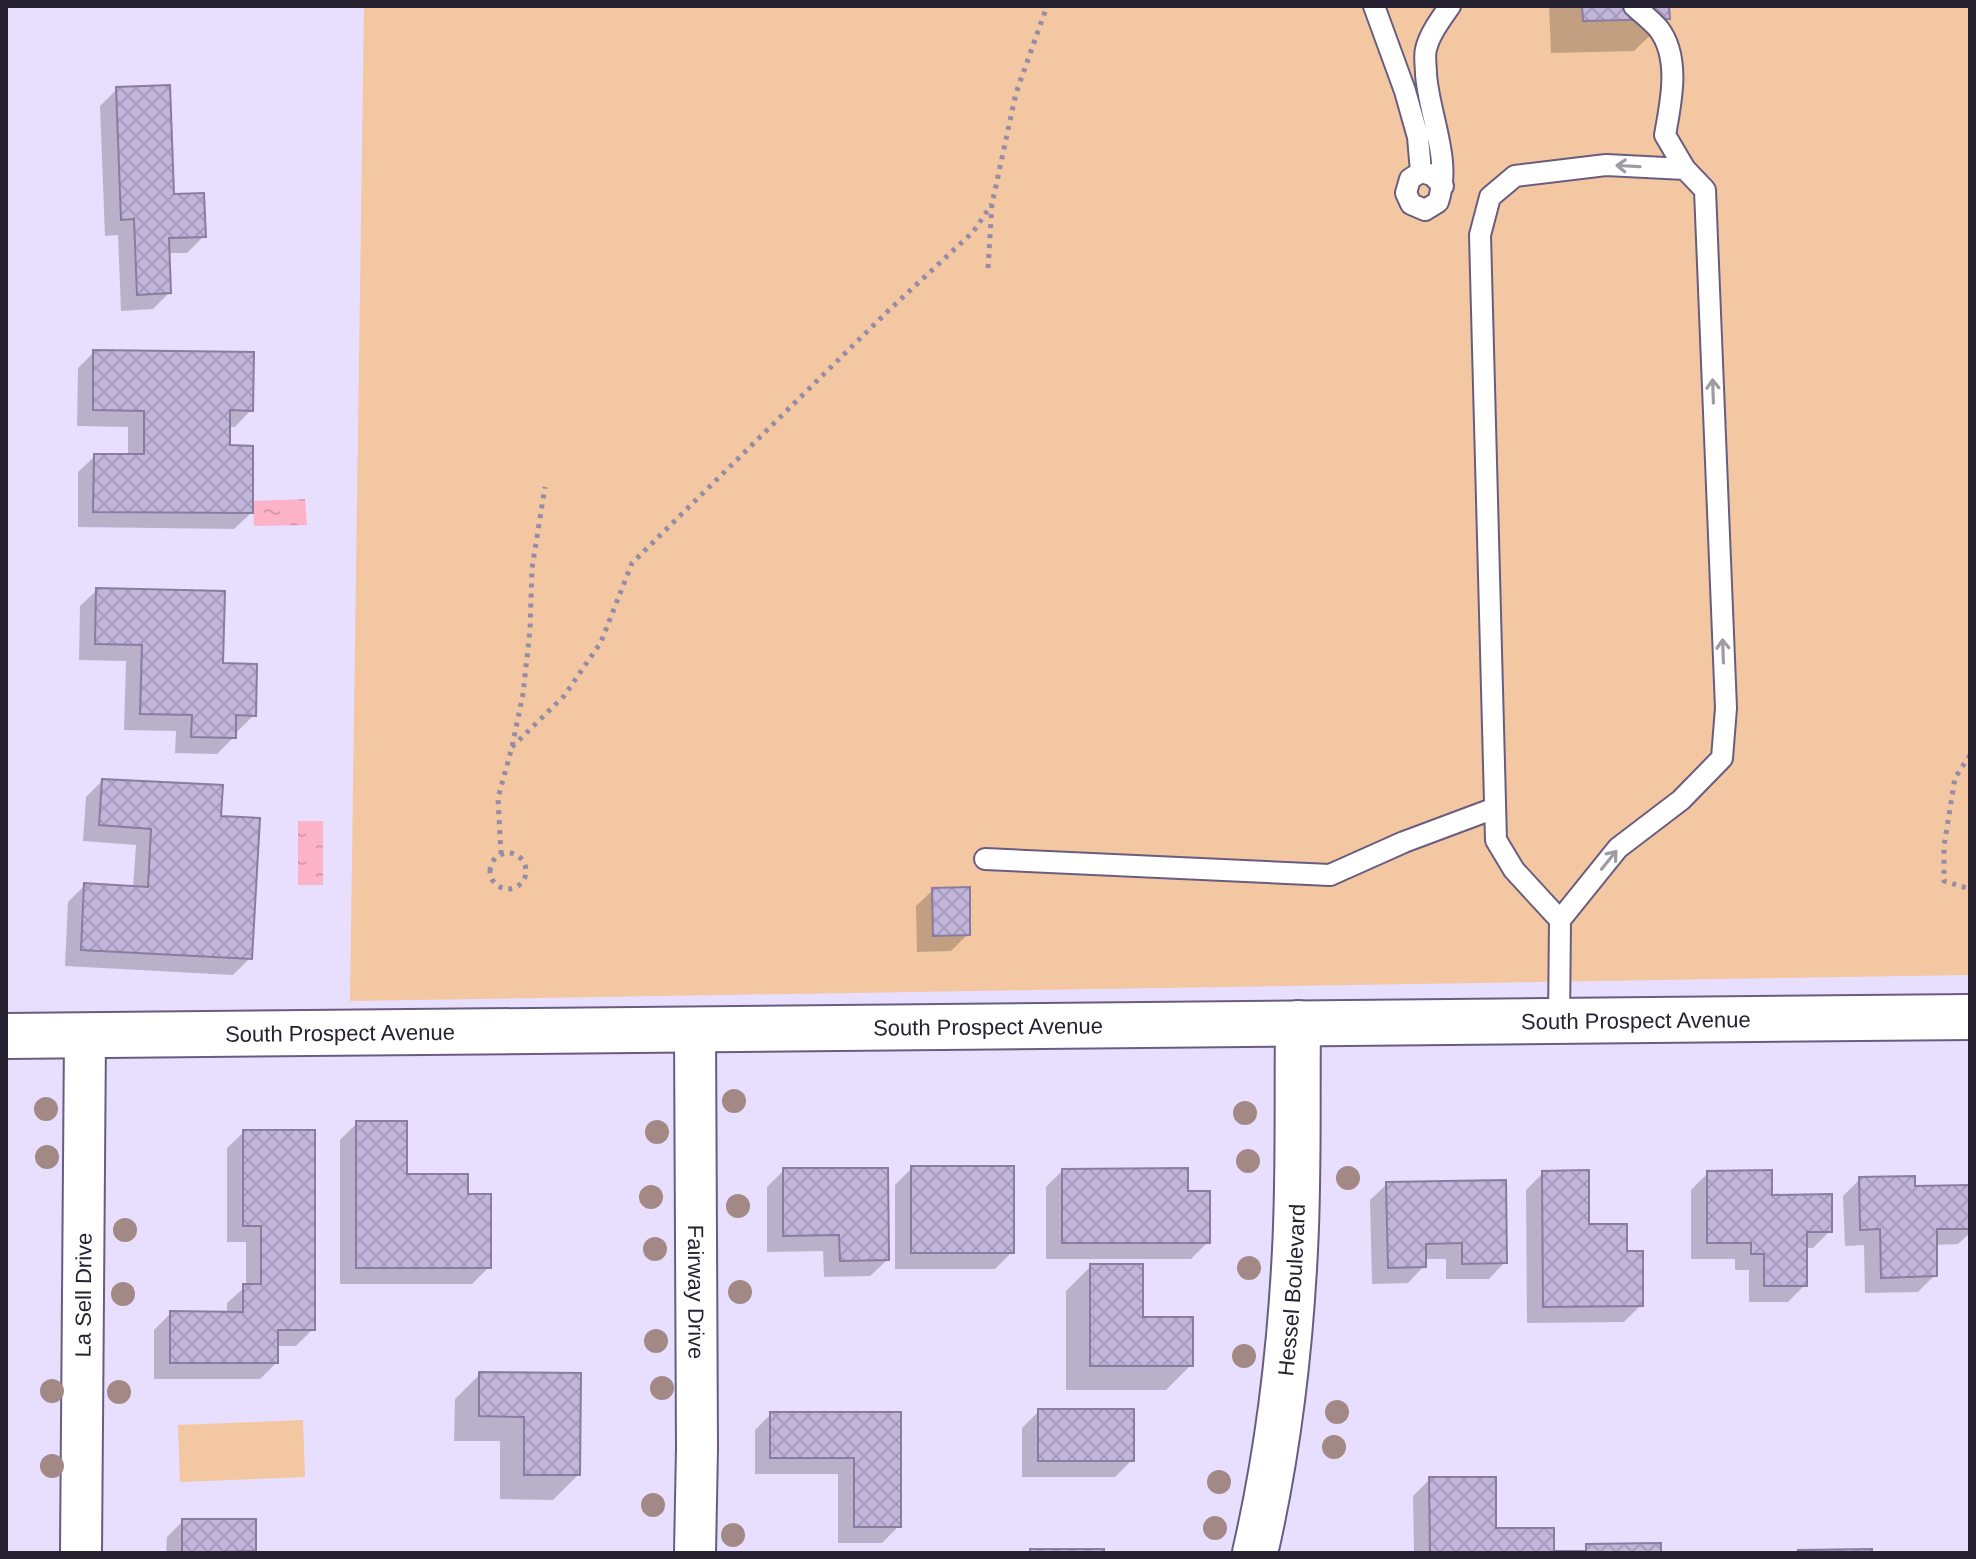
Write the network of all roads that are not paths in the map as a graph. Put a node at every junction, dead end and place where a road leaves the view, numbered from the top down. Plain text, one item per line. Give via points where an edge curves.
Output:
1 (1374, 6) edge
2 (1634, 6) edge
3 (1443, 9) edge
4 (1685, 169) junction
5 (1421, 172) junction
6 (1443, 186) junction
7 (1495, 808) junction
8 (985, 859) dead end
9 (1560, 920) junction
10 (1970, 1017) edge
11 (1559, 1021) junction
12 (1298, 1023) junction
13 (695, 1030) junction
14 (6, 1036) edge
15 (85, 1036) junction
16 (81, 1553) edge
17 (695, 1553) edge
18 (1255, 1553) edge

1 - 5 lane via 1413,122
2 - 4 lane via 1665,41 1672,98 1665,135
3 - 6 lane via 1425,51
4 -> 7 lane via 1606,165 1515,176 1490,197 1480,235
9 -> 4 lane via 1618,848 1681,800 1722,758 1726,708 1705,190
5 - 6 lane
5 - 6 lane via 1410,179 1406,193 1411,204 1425,210 1438,202
7 - 8 lane via 1330,875
7 - 9 lane via 1496,840 1514,870
9 - 11 lane
10 - 11 main road, South Prospect Avenue
11 - 12 main road, South Prospect Avenue
12 - 13 main road, South Prospect Avenue
12 - 18 main road, Hessel Boulevard via 1288,1357
13 - 15 main road, South Prospect Avenue
13 - 17 street, Fairway Drive
14 - 15 main road, South Prospect Avenue
15 - 16 street, La Sell Drive

